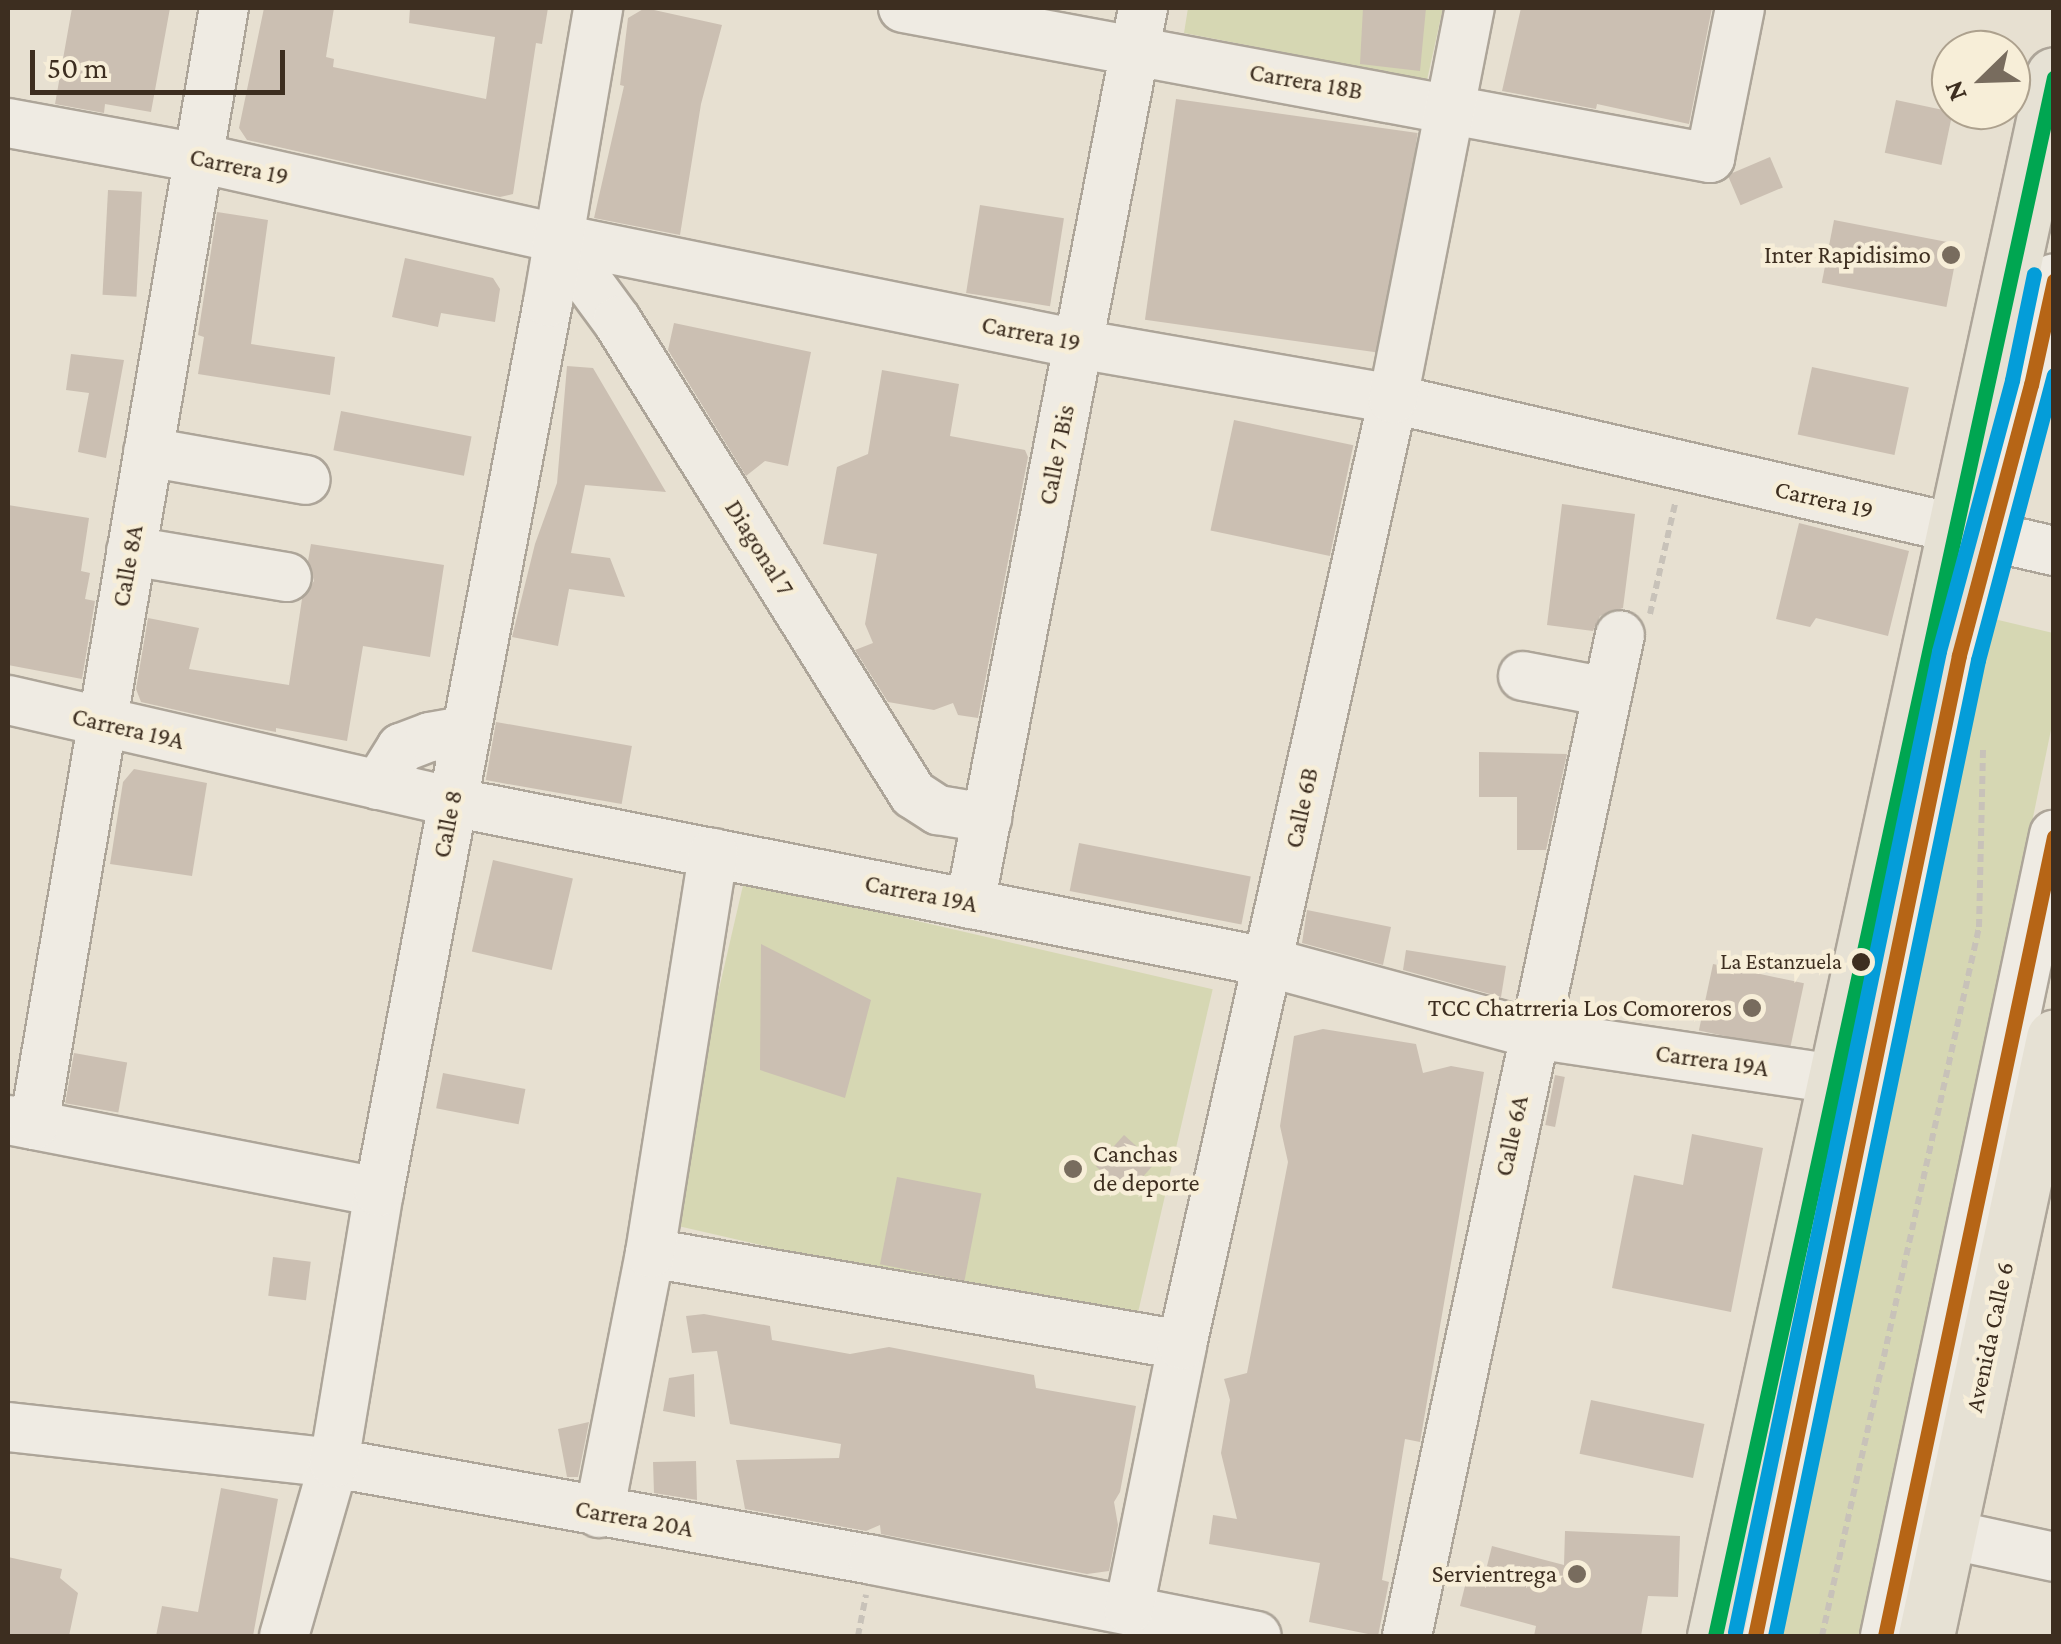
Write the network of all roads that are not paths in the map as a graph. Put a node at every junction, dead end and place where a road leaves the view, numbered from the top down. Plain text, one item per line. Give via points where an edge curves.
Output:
1 (224, 8) edge
2 (598, 8) edge
3 (903, 8) edge
4 (1470, 8) edge
5 (1740, 8) edge
6 (1139, 29) edge
7 (2054, 75) edge
8 (1448, 108) junction
9 (8, 123) edge
10 (199, 158) junction
11 (556, 238) junction
12 (2054, 278) edge
13 (1078, 344) junction
14 (1392, 398) junction
15 (148, 452) junction
16 (306, 480) dead end
17 (1972, 535) junction
18 (131, 550) junction
19 (2054, 552) edge
20 (287, 577) dead end
21 (1634, 628) road end
22 (1523, 676) dead end
23 (1607, 692) junction
24 (8, 700) edge
25 (102, 724) junction
26 (466, 731) junction
27 (378, 785) junction
28 (452, 802) junction
29 (987, 818) junction
30 (2054, 835) edge
31 (713, 853) junction
32 (970, 904) junction
33 (1268, 962) junction
34 (1534, 1034) junction
35 (2054, 1038) edge
36 (1835, 1080) junction
37 (21, 1123) edge
38 (2044, 1135) edge
39 (380, 1192) junction
40 (650, 1253) junction
41 (1182, 1345) junction
42 (8, 1427) edge
43 (334, 1463) junction
44 (599, 1513) junction
45 (1948, 1534) junction
46 (2054, 1557) edge
47 (1130, 1609) junction
48 (284, 1636) edge
49 (1257, 1636) edge
50 (1407, 1636) edge
51 (1715, 1636) edge
52 (1755, 1636) edge
53 (1884, 1636) edge
54 (1926, 1636) edge

1 - 10 street, Calle 8A
2 - 11 street, Calle 8
3 - 6 street, Carrera 18B
4 - 8 street, Calle 6B
5 - 8 street, Carrera 18B via 1710,158
6 - 8 street, Carrera 18B
6 - 13 street, Calle 7 Bis
7 - 17 main road
8 - 14 street, Calle 6B
9 - 10 street, Carrera 19
10 - 11 street, Carrera 19
10 - 15 street, Calle 8A
11 - 13 street, Carrera 19
11 - 26 street, Calle 8
11 - 29 street, Diagonal 7 via 617,321 914,794 925,806
12 - 17 street
13 - 14 street, Carrera 19
13 - 29 street, Calle 7 Bis
14 - 17 street, Carrera 19
14 - 33 street, Calle 6B
15 - 16 street
15 - 18 street, Calle 8A
17 - 19 street, Carrera 19
17 - 36 main road
17 - 52 street via 1959,655
18 - 20 street
18 - 25 street, Calle 8A
21 - 23 street, Calle 6A
22 - 23 street
23 - 34 street, Calle 6A
24 - 25 street, Carrera 19A
25 - 27 street, Carrera 19A
25 - 37 street, Calle 8A
26 - 27 street via 401,748
26 - 28 street, Calle 8
27 - 28 street, Carrera 19A
28 - 31 street, Carrera 19A
28 - 39 street, Calle 8
29 - 32 street, Calle 7 Bis
30 - 53 street
31 - 32 street, Carrera 19A
31 - 40 street
32 - 33 street, Carrera 19A
33 - 34 street, Carrera 19A
33 - 41 street, Calle 6B
34 - 36 street, Carrera 19A
34 - 50 street, Calle 6A
35 - 38 main road, Avenida Calle 6
36 - 51 main road
37 - 39 street
38 - 45 main road, Avenida Calle 6
39 - 43 street, Calle 8
40 - 41 street
40 - 44 street
41 - 47 street, Calle 6B
42 - 43 street, Carrera 20A
43 - 44 street, Carrera 20A
43 - 48 street, Calle 8
44 - 47 street, Carrera 20A
45 - 46 street
45 - 54 main road, Avenida Calle 6
47 - 49 street, Carrera 20A

